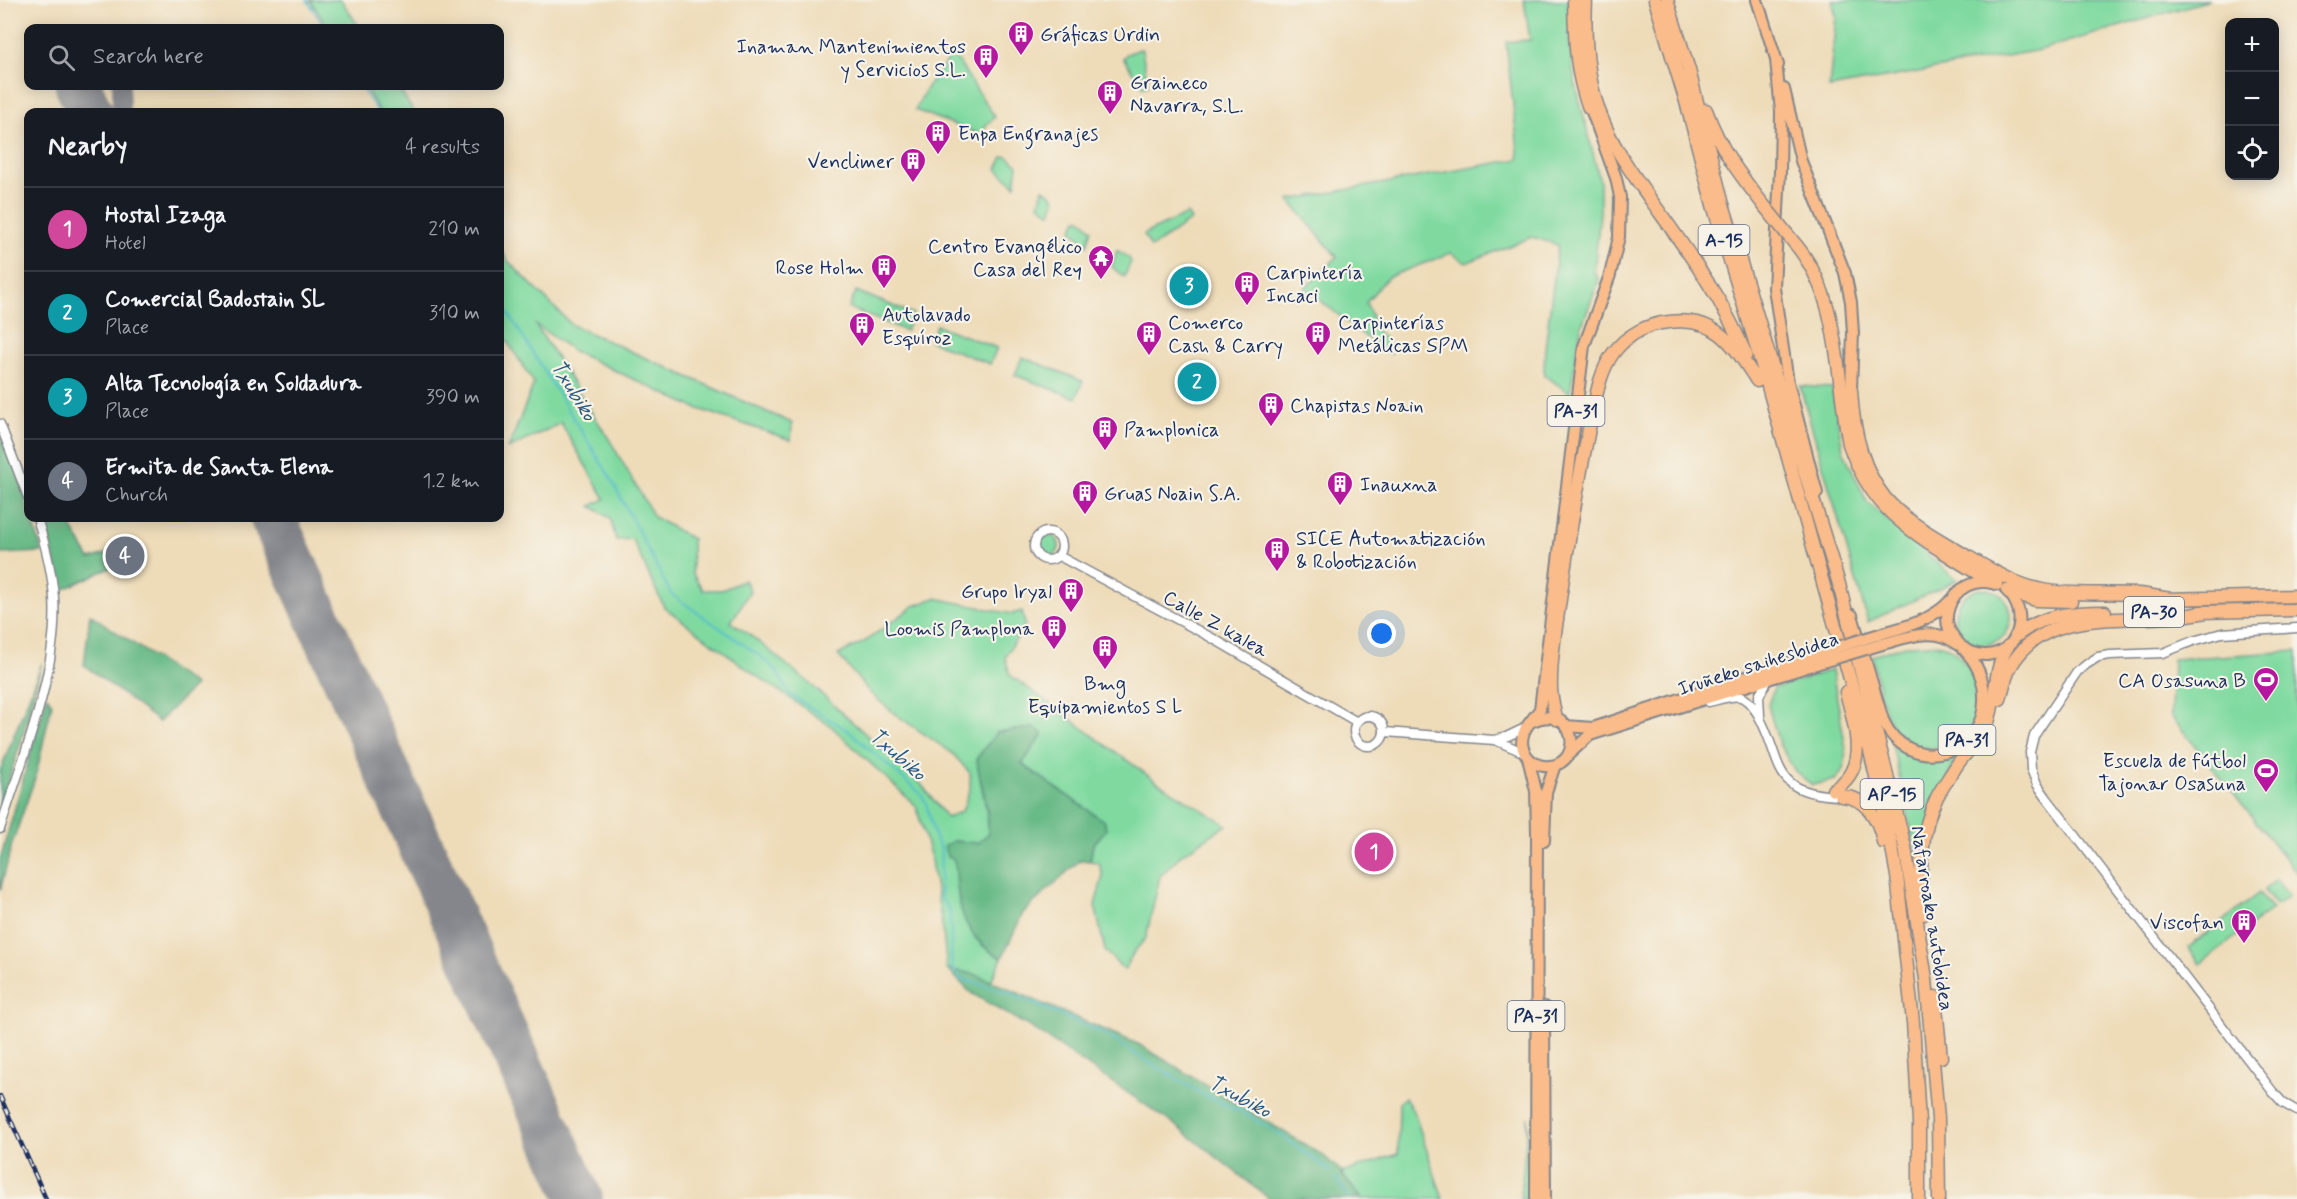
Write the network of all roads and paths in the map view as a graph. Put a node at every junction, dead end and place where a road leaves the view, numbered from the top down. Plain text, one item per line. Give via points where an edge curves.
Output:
1 (1574, 0) edge
2 (1580, 0) edge
3 (1586, 0) edge
4 (1654, 0) edge
5 (1667, 0) edge
6 (1757, 0) edge
7 (1776, 60) junction
8 (1689, 70) junction
9 (1589, 108) junction
10 (1757, 381) junction
11 (1846, 392) junction
12 (0, 424) edge
13 (1802, 440) junction
14 (1799, 478) junction
15 (24, 487) edge
16 (38, 522) edge
17 (1059, 556) dead end
18 (2003, 587) junction
19 (1954, 596) junction
20 (2297, 596) edge
21 (2170, 599) junction
22 (2297, 610) edge
23 (2207, 612) junction
24 (2241, 612) junction
25 (2297, 615) edge
26 (2297, 628) edge
27 (1839, 638) junction
28 (1885, 638) junction
29 (2012, 641) junction
30 (1963, 649) junction
31 (1814, 660) junction
32 (1769, 678) junction
33 (1696, 703) junction
34 (1760, 719) junction
35 (1357, 722) junction
36 (1561, 722) junction
37 (1530, 724) junction
38 (1385, 732) junction
39 (1494, 740) junction
40 (1568, 754) junction
41 (1526, 755) junction
42 (1554, 765) junction
43 (1949, 779) junction
44 (1840, 794) junction
45 (0, 829) edge
46 (1898, 895) junction
47 (2297, 1111) edge
48 (1536, 1116) junction
49 (1529, 1199) edge
50 (1536, 1199) edge
51 (1545, 1199) edge
52 (1919, 1199) edge
53 (1939, 1199) edge
54 (1944, 1199) edge

1 - 9 highway via 1577,69
2 - 9 highway, PA-31 via 1579,47
3 - 10 highway via 1589,73 1602,121 1626,165 1719,298
4 - 14 highway, A-15 via 1713,205
5 - 8 highway, A-15
6 - 7 highway, PA-31
7 - 11 highway via 1802,161 1845,273 1852,333
7 - 13 highway, PA-31 via 1780,172 1774,288 1788,382
8 - 11 highway, bridge via 1728,159 1806,255 1827,302
8 - 14 highway, A-15
9 - 37 highway, PA-31 via 1616,178 1620,197 1619,237 1610,275 1584,346 1543,688 1540,709
10 - 14 highway
10 - 36 highway via 1729,340 1698,324 1676,321 1650,326 1614,352 1601,379 1574,499 1551,688
11 - 18 highway via 1849,444 1876,498 1907,528
11 - 21 highway via 1849,430 1871,481 1885,498 1936,538 2027,586 2063,593 2138,594
12 - 15 street
13 - 14 highway
13 - 30 highway, PA-31 via 1883,720 1905,748 1926,754 1949,751 1962,745 1978,726 1984,704 1983,688 1974,662
14 - 27 highway, Nafarroako autobidea / AP-15
14 - 53 highway, Nafarroako autobidea / AP-15 via 1839,585 1905,847 1926,979 1938,1119
16 - 45 street via 54,598 52,650
17 - 35 street, Calle Z kalea
18 - 19 highway, PA-30 via 1986,581 1974,583
18 - 21 highway, PA-30 via 2047,601
18 - 29 highway via 2016,600 2020,612 2020,624
19 - 28 highway, Iruñeko saihesbidea / PA-30 via 1936,614
19 - 30 highway via 1947,618 1949,630
20 - 21 highway, PA-30
22 - 24 highway, PA-30
23 - 24 highway, PA-30
23 - 29 highway, PA-30 via 2059,614 2042,619
23 - 43 highway via 2074,623 2043,634 2010,668 1983,742
24 - 25 highway via 2268,617
26 - 47 street via 2222,633 2163,653 2098,657 2077,672 2034,736 2030,752 2031,769 2046,797 2273,1092
27 - 44 highway via 1838,663 1857,744 1852,774
27 - 46 highway, Nafarroako autobidea / AP-15 via 1881,796
28 - 30 highway, Iruñeko saihesbidea / PA-30 via 1932,634
28 - 31 highway, Iruñeko saihesbidea / PA-30, bridge
29 - 30 highway, PA-30 via 1998,652 1986,655
29 - 43 highway via 2002,656 1986,726
31 - 32 highway, Iruñeko saihesbidea / PA-30
31 - 36 highway, Iruñeko saihesbidea / PA-30 via 1593,728
32 - 33 highway, Iruñeko saihesbidea / PA-30
32 - 34 street via 1759,696
33 - 34 street via 1738,697 1747,700
33 - 40 highway, Iruñeko saihesbidea / PA-30 via 1590,735
34 - 44 street via 1780,771 1798,789
35 - 38 street via 1374,716
35 - 38 street via 1354,734 1361,745 1378,744
36 - 37 highway via 1548,717
36 - 40 highway via 1572,739
37 - 39 street
37 - 41 highway, PA-31 via 1523,734
38 - 39 street
39 - 41 street
40 - 42 highway
41 - 42 highway via 1540,765
41 - 48 highway, PA-31 via 1536,791
42 - 51 highway, PA-31 via 1546,792 1542,868
43 - 54 highway via 1930,818 1922,868 1922,901 1938,1017 1945,1113
44 - 46 highway via 1861,802 1878,823
46 - 52 highway, Nafarroako autobidea / AP-15 via 1917,1078
48 - 49 highway via 1530,1138
48 - 50 highway, PA-31

